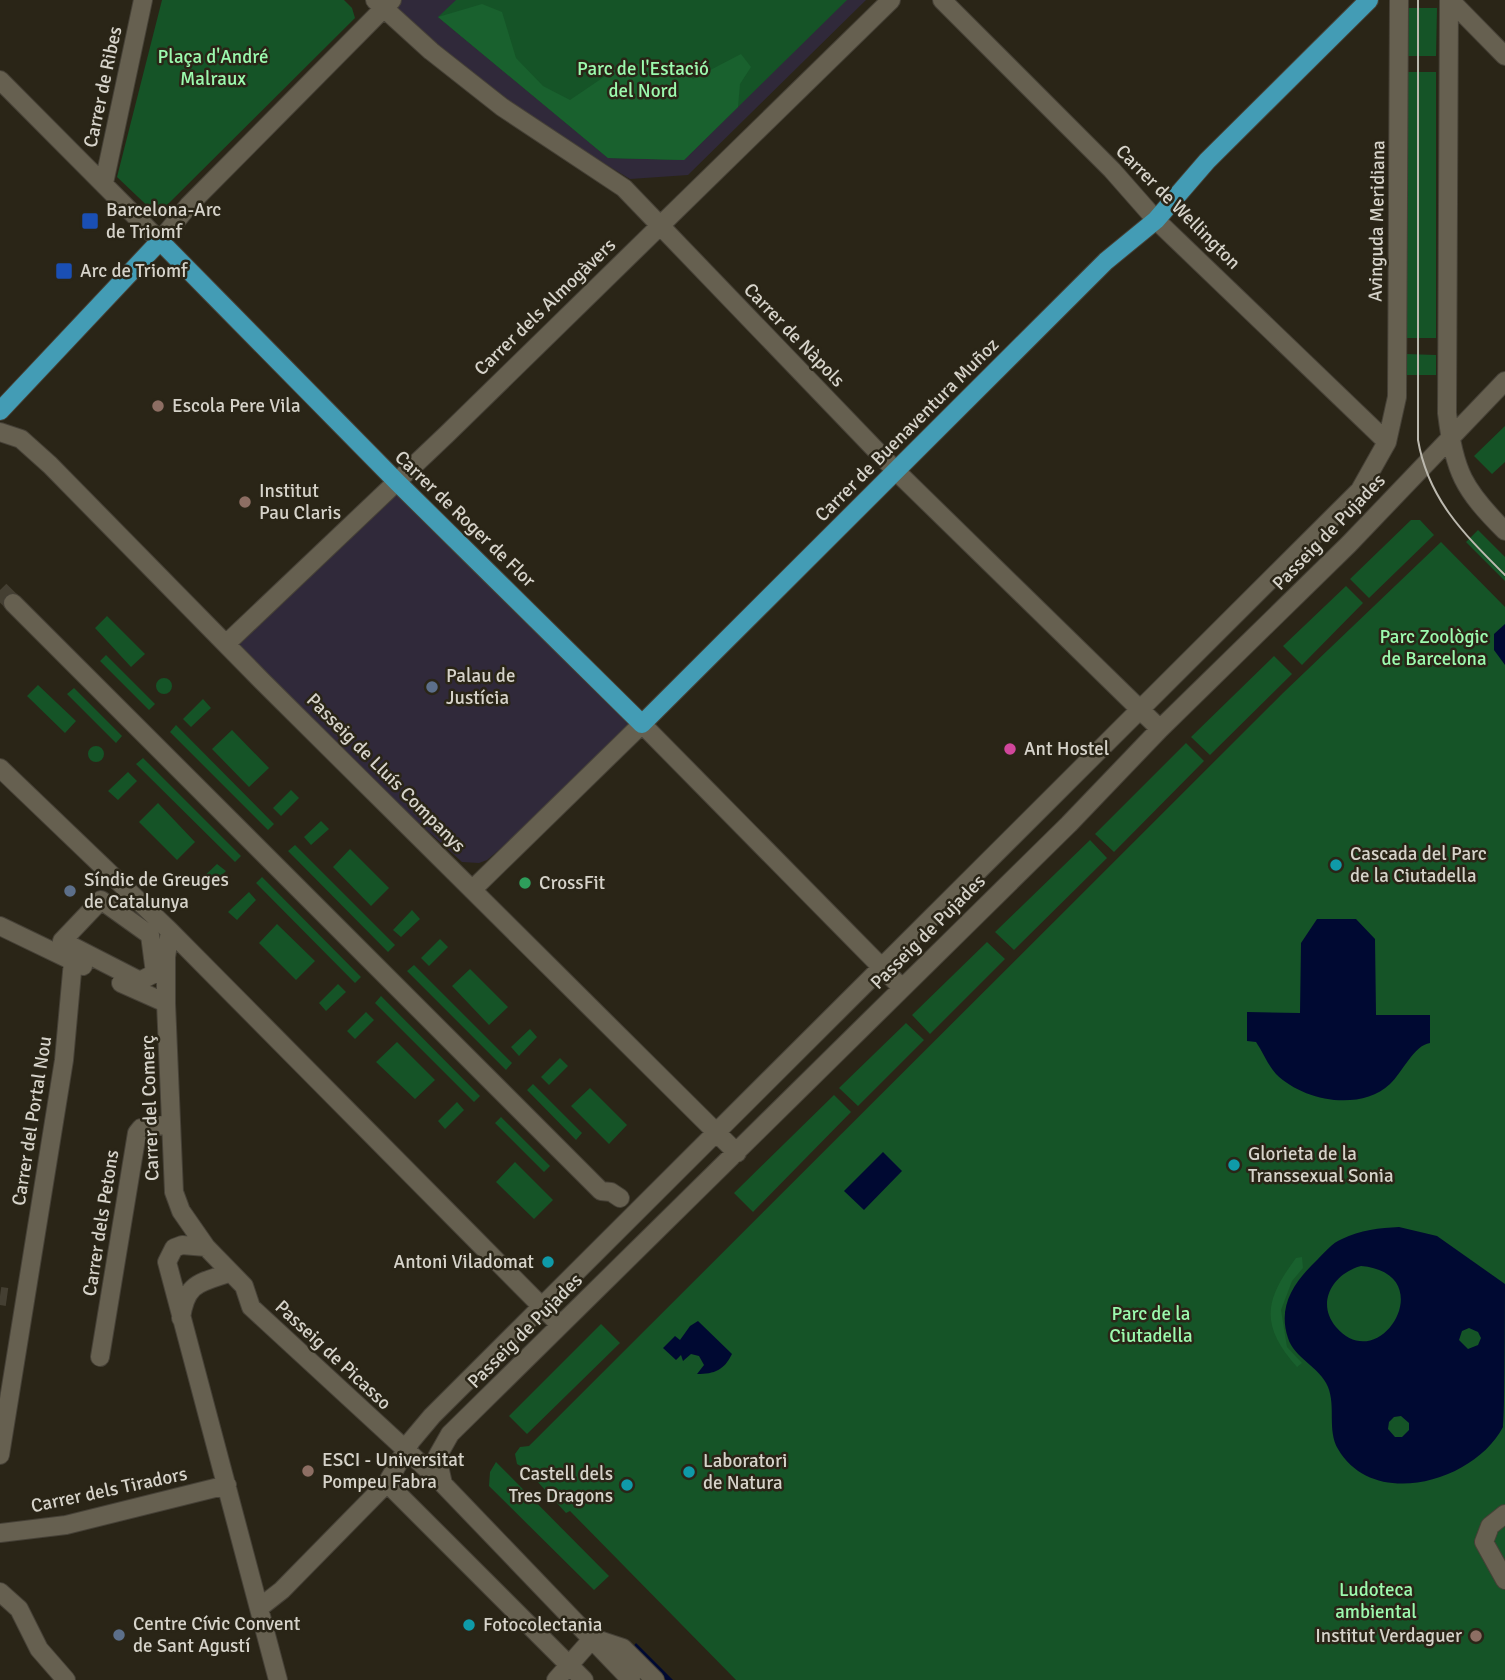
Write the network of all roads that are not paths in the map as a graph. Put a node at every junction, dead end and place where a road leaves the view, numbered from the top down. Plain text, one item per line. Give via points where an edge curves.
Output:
1 (143, 0) edge
2 (891, 0) edge
3 (942, 0) edge
4 (1369, 0) edge
5 (1399, 0) edge
6 (1449, 0) edge
7 (383, 3) edge
8 (1505, 56) edge
9 (0, 80) edge
10 (104, 183) junction
11 (1156, 220) junction
12 (659, 226) junction
13 (160, 241) junction
14 (1505, 381) edge
15 (0, 411) edge
16 (0, 432) edge
17 (1450, 436) junction
18 (1387, 442) junction
19 (895, 471) junction
20 (397, 482) junction
21 (1505, 531) edge
22 (13, 603) tunnel mouth
23 (227, 643) junction
24 (1140, 710) junction
25 (642, 724) junction
26 (1160, 729) junction
27 (0, 768) edge
28 (473, 889) junction
29 (0, 926) edge
30 (170, 932) junction
31 (62, 941) joint
32 (73, 961) junction
33 (880, 968) junction
34 (902, 988) junction
35 (166, 1003) junction
36 (171, 1124) junction
37 (716, 1132) junction
38 (737, 1153) junction
39 (620, 1198) dead end
40 (206, 1247) junction
41 (229, 1273) junction
42 (6, 1297) dead end
43 (24, 1302) junction
44 (541, 1306) junction
45 (181, 1322) junction
46 (560, 1325) junction
47 (100, 1357) dead end
48 (406, 1451) junction
49 (0, 1453) edge
50 (437, 1457) junction
51 (398, 1467) junction
52 (387, 1483) junction
53 (443, 1484) junction
54 (227, 1485) junction
55 (1505, 1514) edge
56 (0, 1533) edge
57 (1505, 1580) edge
58 (0, 1592) edge
59 (259, 1608) junction
60 (593, 1638) junction
61 (570, 1666) junction
62 (66, 1680) edge
63 (278, 1680) edge
64 (556, 1680) edge
65 (584, 1680) edge
66 (631, 1680) edge
67 (655, 1680) edge

1 - 10 street, Carrer de Ribes
2 - 12 street, Carrer dels Almogàvers
3 - 11 street, Carrer de Wellington
4 - 11 main road, Carrer de Buenaventura Muñoz via 1207,161
5 - 18 street, Avinguda Meridiana via 1397,397
6 - 8 street
6 - 17 street via 1445,357
7 - 12 street, Carrer de Nàpols via 502,107 624,188
7 - 13 street
9 - 10 street, Carrer de Roger de Flor
10 - 13 street, Carrer de Roger de Flor
11 - 18 street, Carrer de Wellington
11 - 19 main road, Carrer de Buenaventura Muñoz via 1106,261
12 - 19 street, Carrer de Nàpols
12 - 20 street, Carrer dels Almogàvers
13 - 15 main road
13 - 20 main road, Carrer de Roger de Flor
14 - 17 street, Passeig de Pujades
16 - 23 street, Passeig de Lluís Companys via 21,439 50,465
17 - 21 street via 1457,467 1472,498
17 - 26 street, Passeig de Pujades via 1349,544
18 - 24 street, Passeig de Pujades via 1360,489
19 - 24 street, Carrer de Nàpols
19 - 25 main road, Carrer de Buenaventura Muñoz
20 - 23 street, Carrer dels Almogàvers
20 - 25 main road, Carrer de Roger de Flor
22 - 39 street via 601,1191
23 - 28 street, Passeig de Lluís Companys
24 - 26 street, Carrer de Nàpols
24 - 33 street, Passeig de Pujades
25 - 28 street, Carrer de Buenaventura Muñoz
25 - 33 street, Carrer de Roger de Flor
26 - 34 street, Passeig de Pujades
27 - 30 street
28 - 37 street, Passeig de Lluís Companys
29 - 32 street
30 - 35 street, Carrer del Comerç
30 - 44 street
31 - 31 street via 101,901 150,935 155,973 140,981
32 - 35 street
32 - 43 street, Carrer del Portal Nou via 64,1060
33 - 34 street, Carrer de Roger de Flor
33 - 37 street, Passeig de Pujades
34 - 38 street, Passeig de Pujades
35 - 36 street, Carrer del Comerç
36 - 40 street, Carrer del Comerç via 176,1201
36 - 47 street, Carrer dels Petons via 141,1128 137,1133
37 - 38 street, Passeig de Lluís Companys
37 - 44 street, Passeig de Pujades
38 - 46 street, Passeig de Pujades
40 - 41 street, Passeig de Picasso
40 - 45 street via 182,1245 168,1255
41 - 45 street via 195,1285
41 - 48 street, Passeig de Picasso via 244,1286 251,1307
42 - 43 street
43 - 49 street, Carrer del Portal Nou
44 - 46 street
44 - 48 street, Passeig de Pujades via 424,1424
45 - 54 street
46 - 50 street, Passeig de Pujades via 450,1434
48 - 50 street
48 - 51 street, Passeig de Pujades
48 - 53 street, Passeig de Picasso
50 - 53 street
51 - 52 street, Passeig de Pujades
51 - 53 street
52 - 59 street
52 - 61 street
53 - 60 street, Passeig de Picasso
54 - 56 street, Carrer dels Tiradors via 66,1525
54 - 59 street
55 - 57 street via 1490,1526 1484,1542
58 - 62 street via 19,1609 39,1649
59 - 63 street
60 - 61 street
60 - 66 street, Passeig de Picasso
60 - 67 street via 623,1648
61 - 64 street
61 - 65 street

